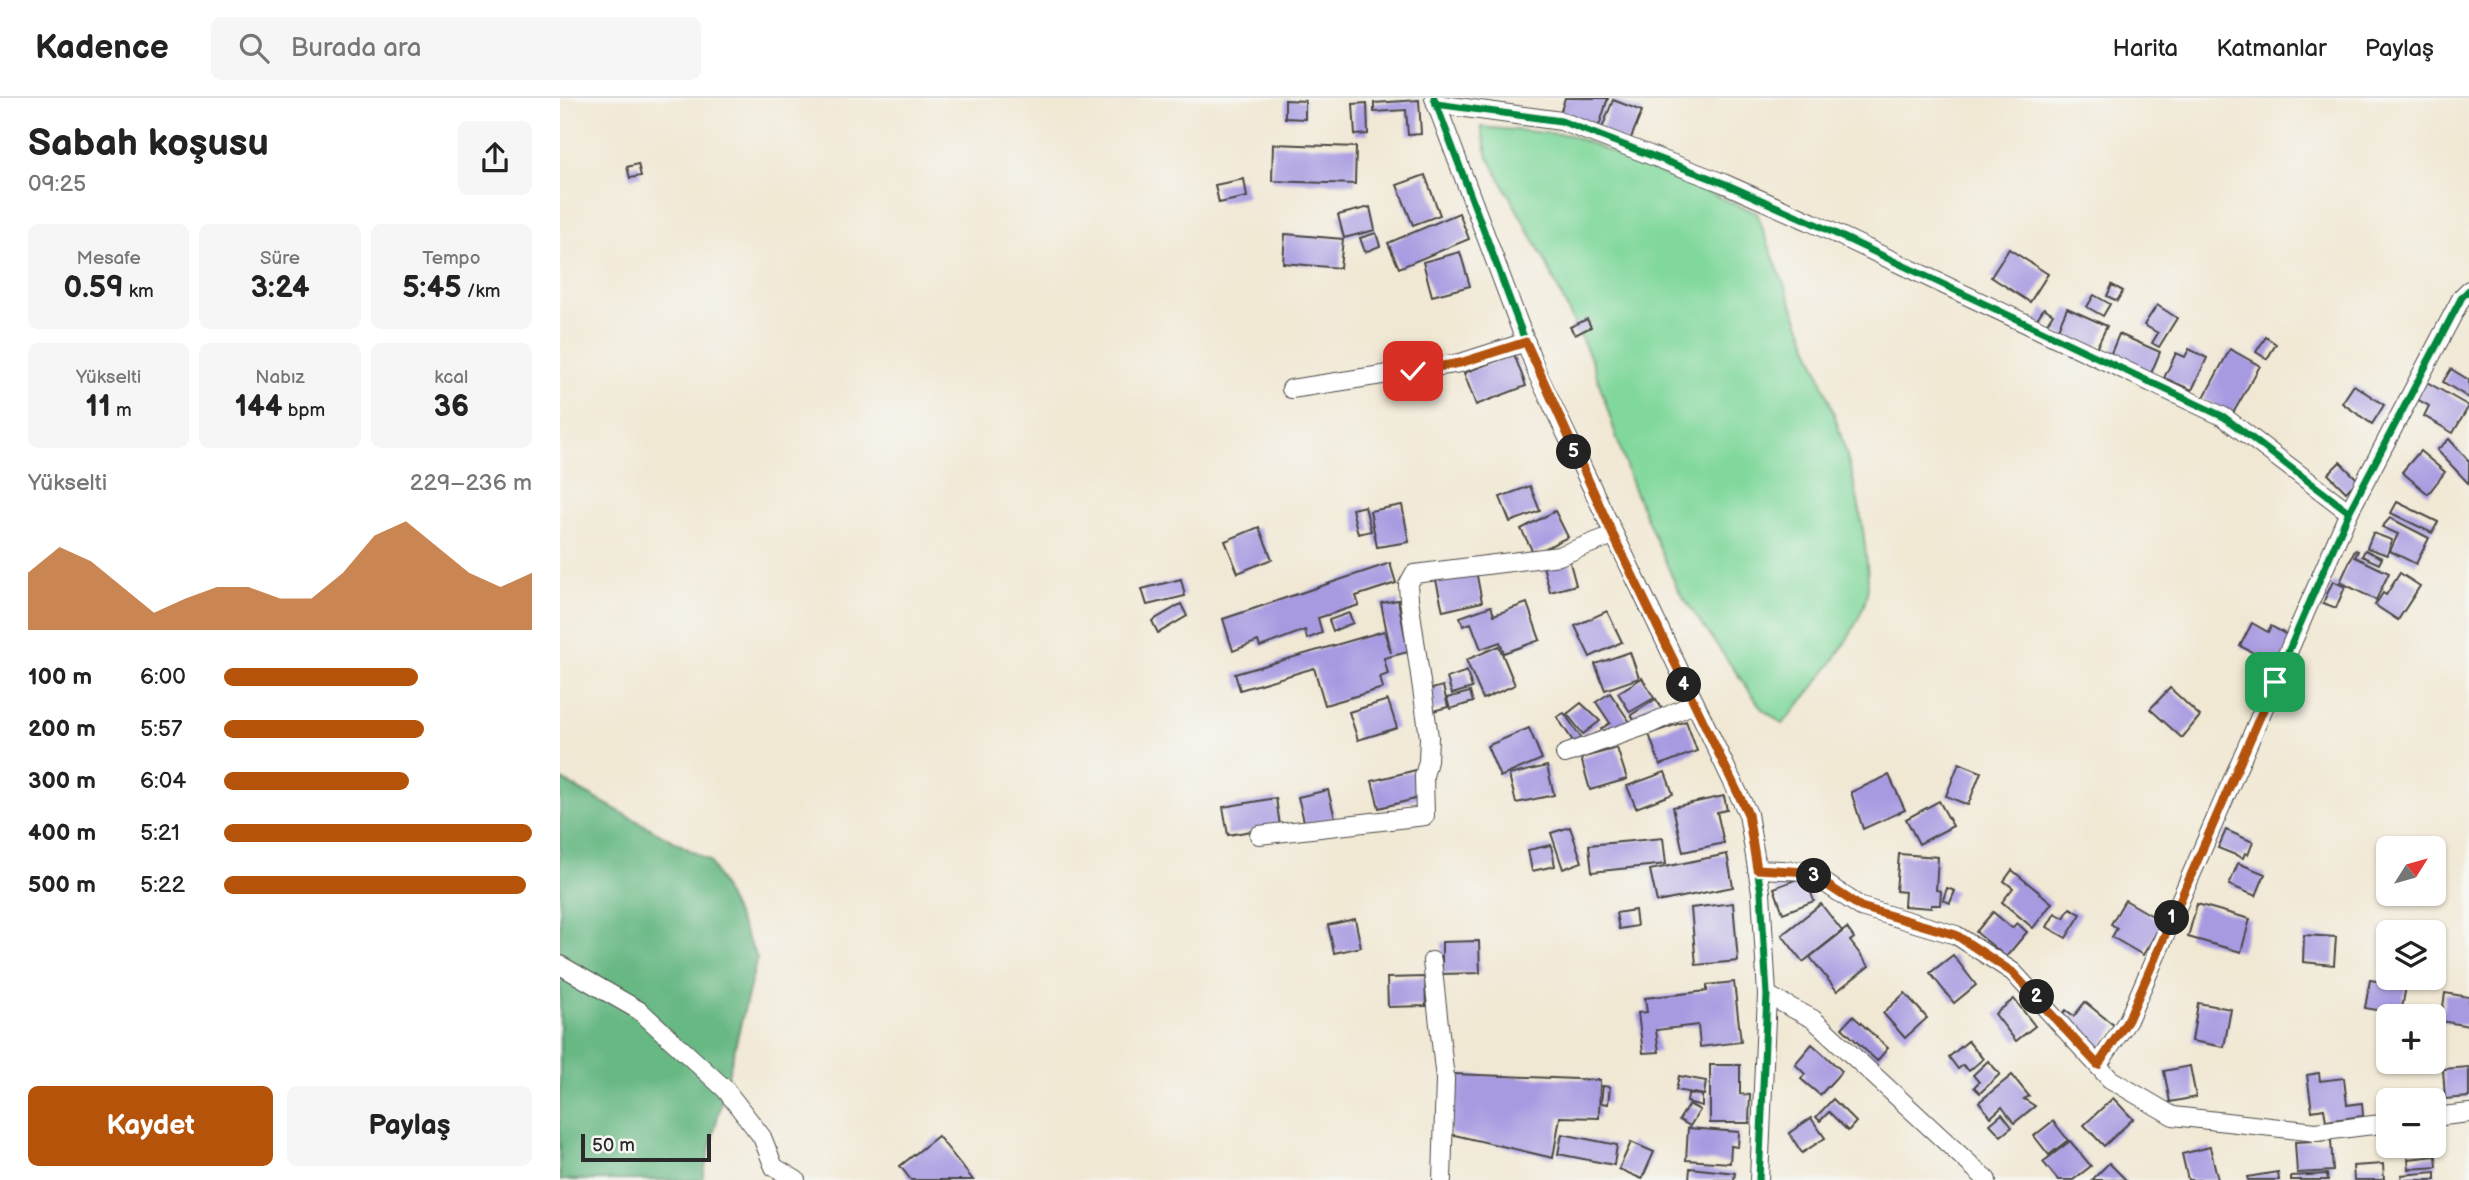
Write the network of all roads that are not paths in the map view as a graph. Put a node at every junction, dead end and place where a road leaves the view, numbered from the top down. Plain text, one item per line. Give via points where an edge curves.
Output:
1 (1435, 101) edge
2 (2469, 290) edge
3 (1526, 342) junction
4 (1291, 389) dead end
5 (2349, 513) junction
6 (1613, 535) junction
7 (1695, 703) junction
8 (1565, 754) dead end
9 (1259, 835) dead end
10 (1757, 869) junction
11 (1432, 961) dead end
12 (560, 965) edge
13 (1767, 995) junction
14 (2098, 1065) junction
15 (2469, 1113) edge
16 (2446, 1116) edge
17 (2376, 1125) edge
18 (796, 1180) edge
19 (1442, 1180) edge
20 (1759, 1180) edge
21 (1987, 1180) edge

1 - 3 street
1 - 5 street via 1561,121 1811,222 2224,417
2 - 5 street
3 - 4 street via 1460,363
3 - 6 street
5 - 14 street via 2128,1020
6 - 7 street
6 - 9 street via 1559,556 1414,574 1408,585 1409,599 1429,737 1423,776 1425,816
7 - 8 street
7 - 10 street via 1748,814
10 - 13 street
10 - 14 street via 1807,872 1861,907 1956,935 2012,972
11 - 19 street via 1446,1079
12 - 18 street via 640,1011 725,1089 762,1137 774,1167
13 - 20 street
13 - 21 street via 1813,1019
14 - 17 street via 2110,1079 2173,1116 2316,1132
15 - 16 street

